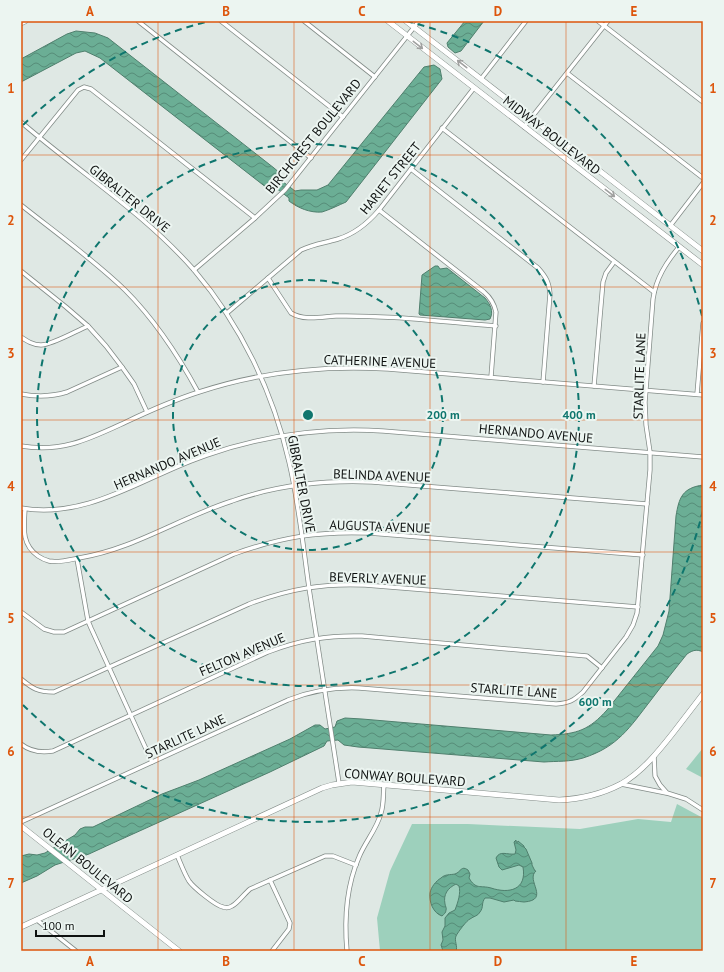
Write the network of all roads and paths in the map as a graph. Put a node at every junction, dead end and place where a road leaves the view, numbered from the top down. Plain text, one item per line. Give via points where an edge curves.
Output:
1 (25, 21) edge
2 (138, 21) edge
3 (221, 21) edge
4 (304, 21) edge
5 (388, 21) edge
6 (406, 21) edge
7 (419, 21) edge
8 (526, 21) edge
9 (598, 21) edge
10 (608, 21) edge
11 (21, 23) edge
12 (604, 26) junction
13 (414, 27) junction
14 (407, 36) junction
15 (567, 73) junction
16 (375, 77) junction
17 (481, 79) junction
18 (474, 88) junction
19 (703, 102) edge
20 (343, 117) junction
21 (531, 118) junction
22 (21, 122) edge
23 (524, 127) junction
24 (442, 128) junction
25 (39, 138) junction
26 (311, 158) junction
27 (21, 160) edge
28 (411, 169) junction
29 (703, 178) edge
30 (703, 183) edge
31 (21, 205) edge
32 (379, 210) junction
33 (255, 218) junction
34 (670, 226) junction
35 (679, 247) junction
36 (703, 251) edge
37 (614, 262) junction
38 (703, 265) edge
39 (194, 270) junction
40 (21, 271) edge
41 (268, 278) junction
42 (654, 292) junction
43 (226, 313) junction
44 (703, 323) edge
45 (88, 326) junction
46 (496, 326) junction
47 (21, 336) edge
48 (122, 367) junction
49 (261, 376) junction
50 (492, 377) junction
51 (543, 382) junction
52 (594, 386) junction
53 (646, 390) junction
54 (198, 392) junction
55 (21, 394) edge
56 (697, 394) junction
57 (703, 395) edge
58 (147, 412) junction
59 (282, 435) junction
60 (21, 446) edge
61 (650, 452) junction
62 (703, 457) edge
63 (294, 485) junction
64 (647, 504) junction
65 (23, 509) edge
66 (302, 536) junction
67 (643, 555) junction
68 (77, 559) junction
69 (309, 587) junction
70 (638, 607) junction
71 (21, 612) edge
72 (88, 621) junction
73 (317, 638) junction
74 (109, 668) junction
75 (602, 668) junction
76 (21, 679) edge
77 (324, 689) junction
78 (703, 694) edge
79 (130, 715) junction
80 (21, 744) edge
81 (654, 756) junction
82 (152, 762) junction
83 (339, 783) junction
84 (621, 784) junction
85 (384, 785) junction
86 (667, 793) junction
87 (703, 810) edge
88 (21, 822) edge
89 (21, 826) edge
90 (177, 856) junction
91 (356, 865) junction
92 (270, 880) junction
93 (102, 890) junction
94 (37, 920) junction
95 (21, 927) edge
96 (76, 951) edge
97 (179, 951) edge
98 (273, 951) edge
99 (347, 951) edge

1 - 11 street
2 - 26 street
3 - 20 street
4 - 16 street
5 - 14 street, MIDWAY BOULEVARD
6 - 13 street, MIDWAY BOULEVARD
7 - 13 street, BIRCHCREST BOULEVARD
8 - 17 street
9 - 12 street
10 - 12 street
12 - 15 street
12 - 19 street
13 - 14 street, BIRCHCREST BOULEVARD
17 -> 13 street, MIDWAY BOULEVARD
14 - 16 street, BIRCHCREST BOULEVARD
14 -> 18 street, MIDWAY BOULEVARD
15 - 21 street
15 - 29 street
16 - 20 street, BIRCHCREST BOULEVARD
17 - 21 street, MIDWAY BOULEVARD
18 - 23 street, MIDWAY BOULEVARD
18 - 24 street, HARIET STREET
20 - 26 street, BIRCHCREST BOULEVARD
21 - 23 street
21 - 34 street, MIDWAY BOULEVARD
22 - 25 street, GIBRALTER DRIVE
23 -> 35 street, MIDWAY BOULEVARD
24 - 28 street, HARIET STREET
24 - 37 street
25 - 27 street
25 - 33 street via 78,90 84,87 91,89
25 - 39 street, GIBRALTER DRIVE via 139,216
26 - 33 street, BIRCHCREST BOULEVARD via 278,198
28 - 32 street, HARIET STREET
28 - 51 street via 545,276 550,294
30 - 34 street
31 - 54 street via 110,277 138,305 168,341
32 - 41 street, HARIET STREET via 352,233 302,250
32 - 46 street via 484,292 494,304
33 - 39 street, BIRCHCREST BOULEVARD
34 - 36 street, MIDWAY BOULEVARD
35 - 38 street, MIDWAY BOULEVARD
35 - 42 street, STARLITE LANE via 664,266
37 - 42 street
37 - 52 street via 603,282
39 - 43 street, GIBRALTER DRIVE
40 - 45 street
41 - 43 street, HARIET STREET
41 - 46 street via 291,313 304,318 373,317
42 - 53 street, STARLITE LANE
43 - 49 street, GIBRALTER DRIVE
44 - 56 street
45 - 47 street via 48,344 32,343
45 - 48 street
46 - 50 street
48 - 55 street via 60,394 40,397
48 - 58 street via 134,384
49 - 50 street, CATHERINE AVENUE via 312,369 354,368
49 - 54 street, CATHERINE AVENUE
49 - 59 street, GIBRALTER DRIVE
50 - 51 street, CATHERINE AVENUE
51 - 52 street, CATHERINE AVENUE
52 - 53 street, CATHERINE AVENUE
53 - 56 street, CATHERINE AVENUE
53 - 61 street, STARLITE LANE via 645,413
54 - 58 street, CATHERINE AVENUE
56 - 57 street, CATHERINE AVENUE
58 - 60 street, CATHERINE AVENUE via 92,438 69,445 42,448
59 - 61 street, HERNANDO AVENUE via 324,430 368,430
59 - 63 street, GIBRALTER DRIVE
59 - 65 street, HERNANDO AVENUE via 205,455 95,502 49,510
61 - 62 street, HERNANDO AVENUE
61 - 64 street, STARLITE LANE
63 - 64 street, BELINDA AVENUE via 372,482
63 - 66 street, GIBRALTER DRIVE
63 - 68 street, BELINDA AVENUE via 232,500 126,546
64 - 67 street, STARLITE LANE
65 - 68 street, BELINDA AVENUE via 25,538 34,553 49,561
66 - 67 street, AUGUSTA AVENUE via 369,533
66 - 69 street, GIBRALTER DRIVE
66 - 72 street, AUGUSTA AVENUE via 234,554
67 - 70 street, STARLITE LANE
68 - 72 street
69 - 70 street, BEVERLY AVENUE via 365,584
69 - 73 street, GIBRALTER DRIVE
69 - 74 street, BEVERLY AVENUE via 249,604
70 - 75 street, STARLITE LANE via 630,631
71 - 72 street, AUGUSTA AVENUE via 40,626 54,632 64,632
72 - 74 street
73 - 75 street, FELTON AVENUE via 362,636 586,656
73 - 77 street, GIBRALTER DRIVE
73 - 79 street, FELTON AVENUE via 268,652
74 - 76 street, BEVERLY AVENUE via 54,692 35,689
74 - 79 street
75 - 77 street, STARLITE LANE via 575,699 556,704 359,688
77 - 82 street, STARLITE LANE via 288,700
77 - 83 street, GIBRALTER DRIVE
78 - 81 street, CONWAY BOULEVARD
79 - 80 street, FELTON AVENUE via 53,751 34,752
79 - 82 street
81 - 84 street, CONWAY BOULEVARD
81 - 86 street via 655,776
82 - 88 street, STARLITE LANE
83 - 85 street, CONWAY BOULEVARD
83 - 90 street, CONWAY BOULEVARD via 322,788
84 - 85 street, CONWAY BOULEVARD via 592,795 559,800
84 - 86 street
85 - 91 street via 382,812
86 - 87 street
89 - 93 street, OLEAN BOULEVARD
90 - 92 street via 188,881 216,905 222,907 233,906 250,889
90 - 93 street, CONWAY BOULEVARD
91 - 92 street via 333,856 325,856
91 - 99 street via 346,904
92 - 98 street via 290,923 289,929
93 - 94 street, CONWAY BOULEVARD
93 - 97 street, OLEAN BOULEVARD
94 - 95 street, CONWAY BOULEVARD
94 - 96 street

